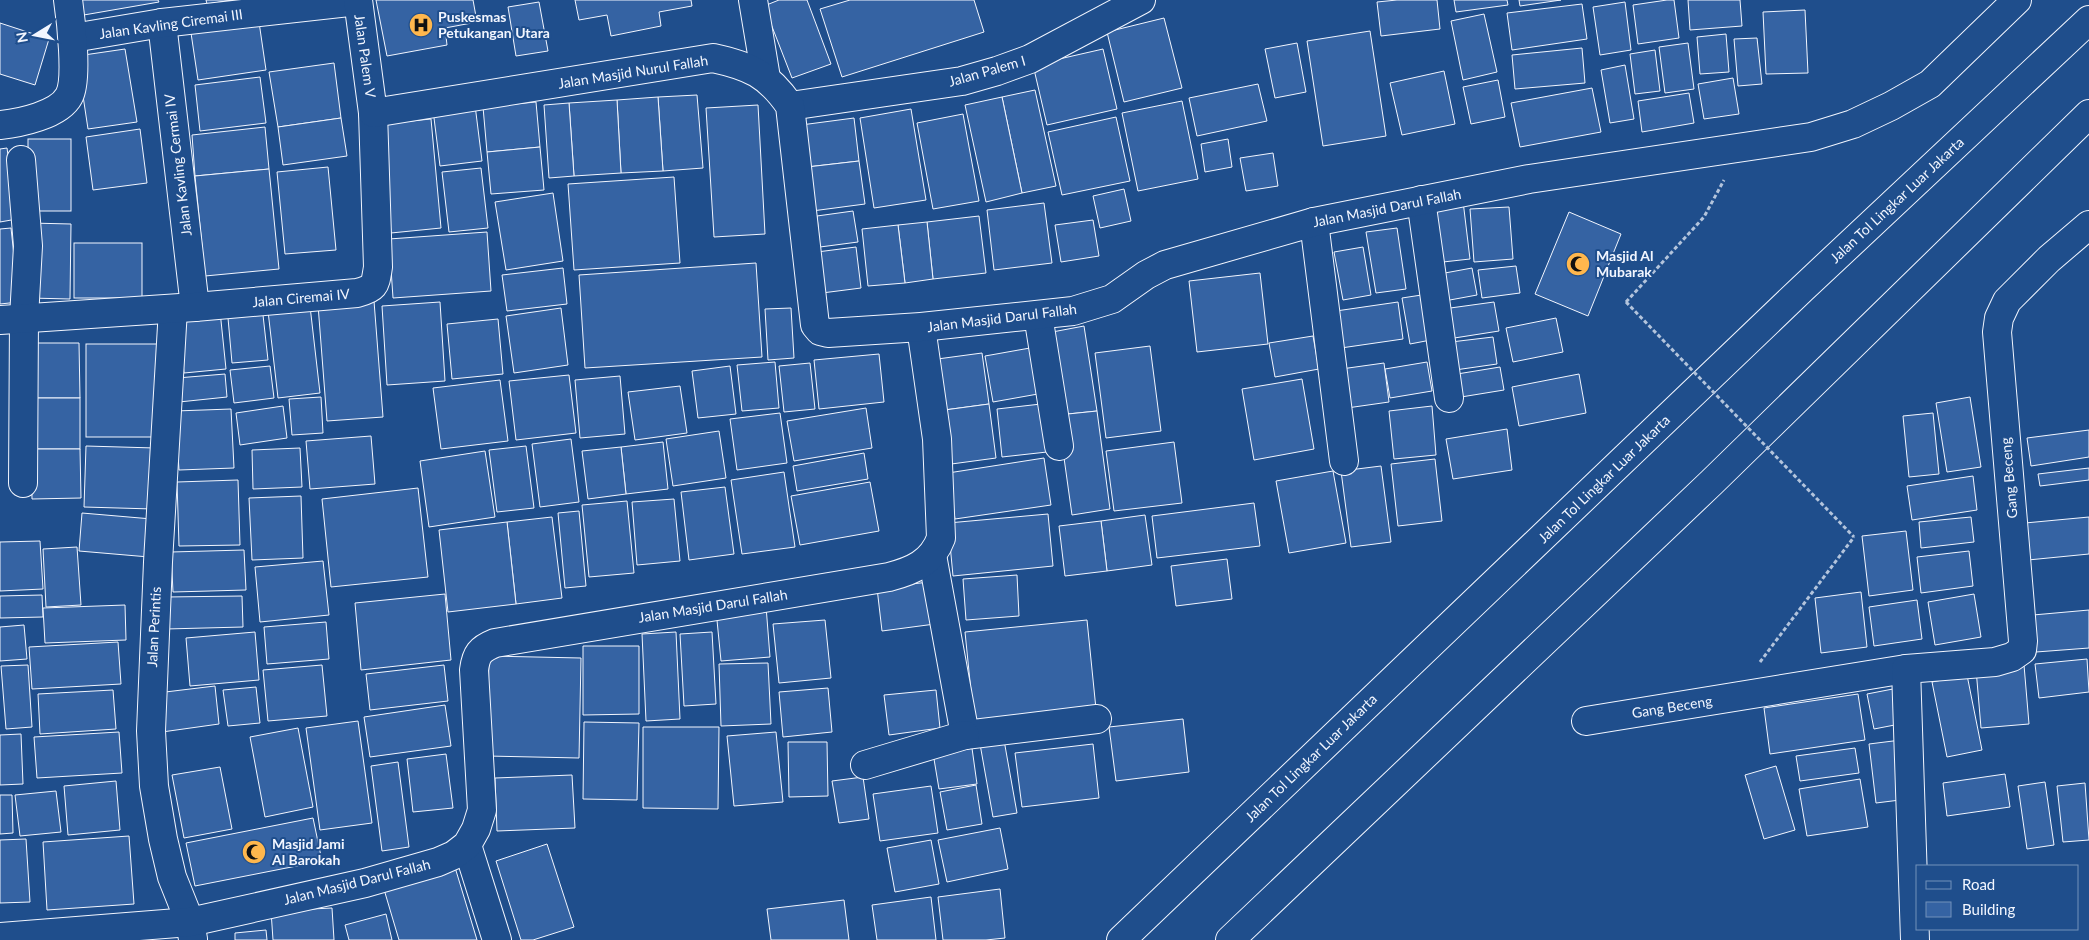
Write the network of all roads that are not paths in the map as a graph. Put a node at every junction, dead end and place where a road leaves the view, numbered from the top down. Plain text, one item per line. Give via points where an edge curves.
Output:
1 (68, 0) edge
2 (358, 0) edge
3 (754, 0) edge
4 (1140, 0) edge
5 (2017, 0) edge
6 (2089, 20) edge
7 (162, 23) junction
8 (73, 38) junction
9 (766, 78) junction
10 (790, 106) junction
11 (373, 113) junction
12 (2089, 114) edge
13 (0, 125) edge
14 (21, 160) dead end
15 (1421, 200) junction
16 (1314, 222) junction
17 (2089, 225) edge
18 (184, 308) junction
19 (1038, 315) junction
20 (12, 319) edge
21 (921, 327) junction
22 (1449, 398) dead end
23 (1059, 446) dead end
24 (1344, 461) dead end
25 (23, 483) dead end
26 (932, 555) junction
27 (1906, 669) junction
28 (1097, 719) dead end
29 (1586, 721) dead end
30 (965, 735) junction
31 (865, 765) dead end
32 (467, 845) junction
33 (192, 931) edge
34 (0, 937) edge
35 (497, 940) edge
36 (1121, 940) edge
37 (1230, 940) edge
38 (1915, 940) edge

1 - 8 main road
2 - 7 main road, Jalan Kavling Ciremai III
2 - 11 main road, Jalan Palem V
3 - 9 main road
4 - 10 main road, Jalan Palem I via 1030,58 997,71 962,81
5 - 15 main road, Jalan Masjid Darul Fallah via 1930,84 1853,124 1811,137 1529,179
6 - 36 main road, Jalan Tol Lingkar Luar Jakarta via 1802,289
7 - 8 main road, Jalan Kavling Ciremai III
7 - 18 main road, Jalan Kavling Cermai IV
8 - 13 main road via 72,89 68,98 57,109 18,123
9 - 10 main road, Jalan Masjid Nurul Fallah
9 - 11 main road, Jalan Masjid Nurul Fallah via 741,64 713,58
10 - 21 main road via 815,325 828,333
11 - 18 main road, Jalan Ciremai IV via 376,284 370,290 357,293
12 - 37 main road via 1712,482
14 - 20 main road via 28,246
15 - 16 main road, Jalan Masjid Darul Fallah
15 - 22 main road
16 - 19 main road, Jalan Masjid Darul Fallah via 1165,265 1146,274 1112,299 1073,311
16 - 24 main road
17 - 27 main road, Gang Beceng via 2007,301 1999,318 1997,332 2022,650 1995,662
18 - 20 main road
18 - 33 main road, Jalan Perintis via 158,562 151,731 154,786 163,839 172,876
19 - 21 main road, Jalan Masjid Darul Fallah
19 - 23 main road
20 - 25 main road
21 - 26 main road, Jalan Masjid Darul Fallah via 937,439 941,538
26 - 30 main road
26 - 32 main road, Jalan Masjid Darul Fallah via 910,571 889,577 485,647 476,656 474,670 482,810
27 - 29 main road, Gang Beceng
27 - 38 main road
28 - 30 main road
30 - 31 main road
32 - 33 main road, Jalan Masjid Darul Fallah via 438,862
32 - 35 main road
33 - 34 main road

